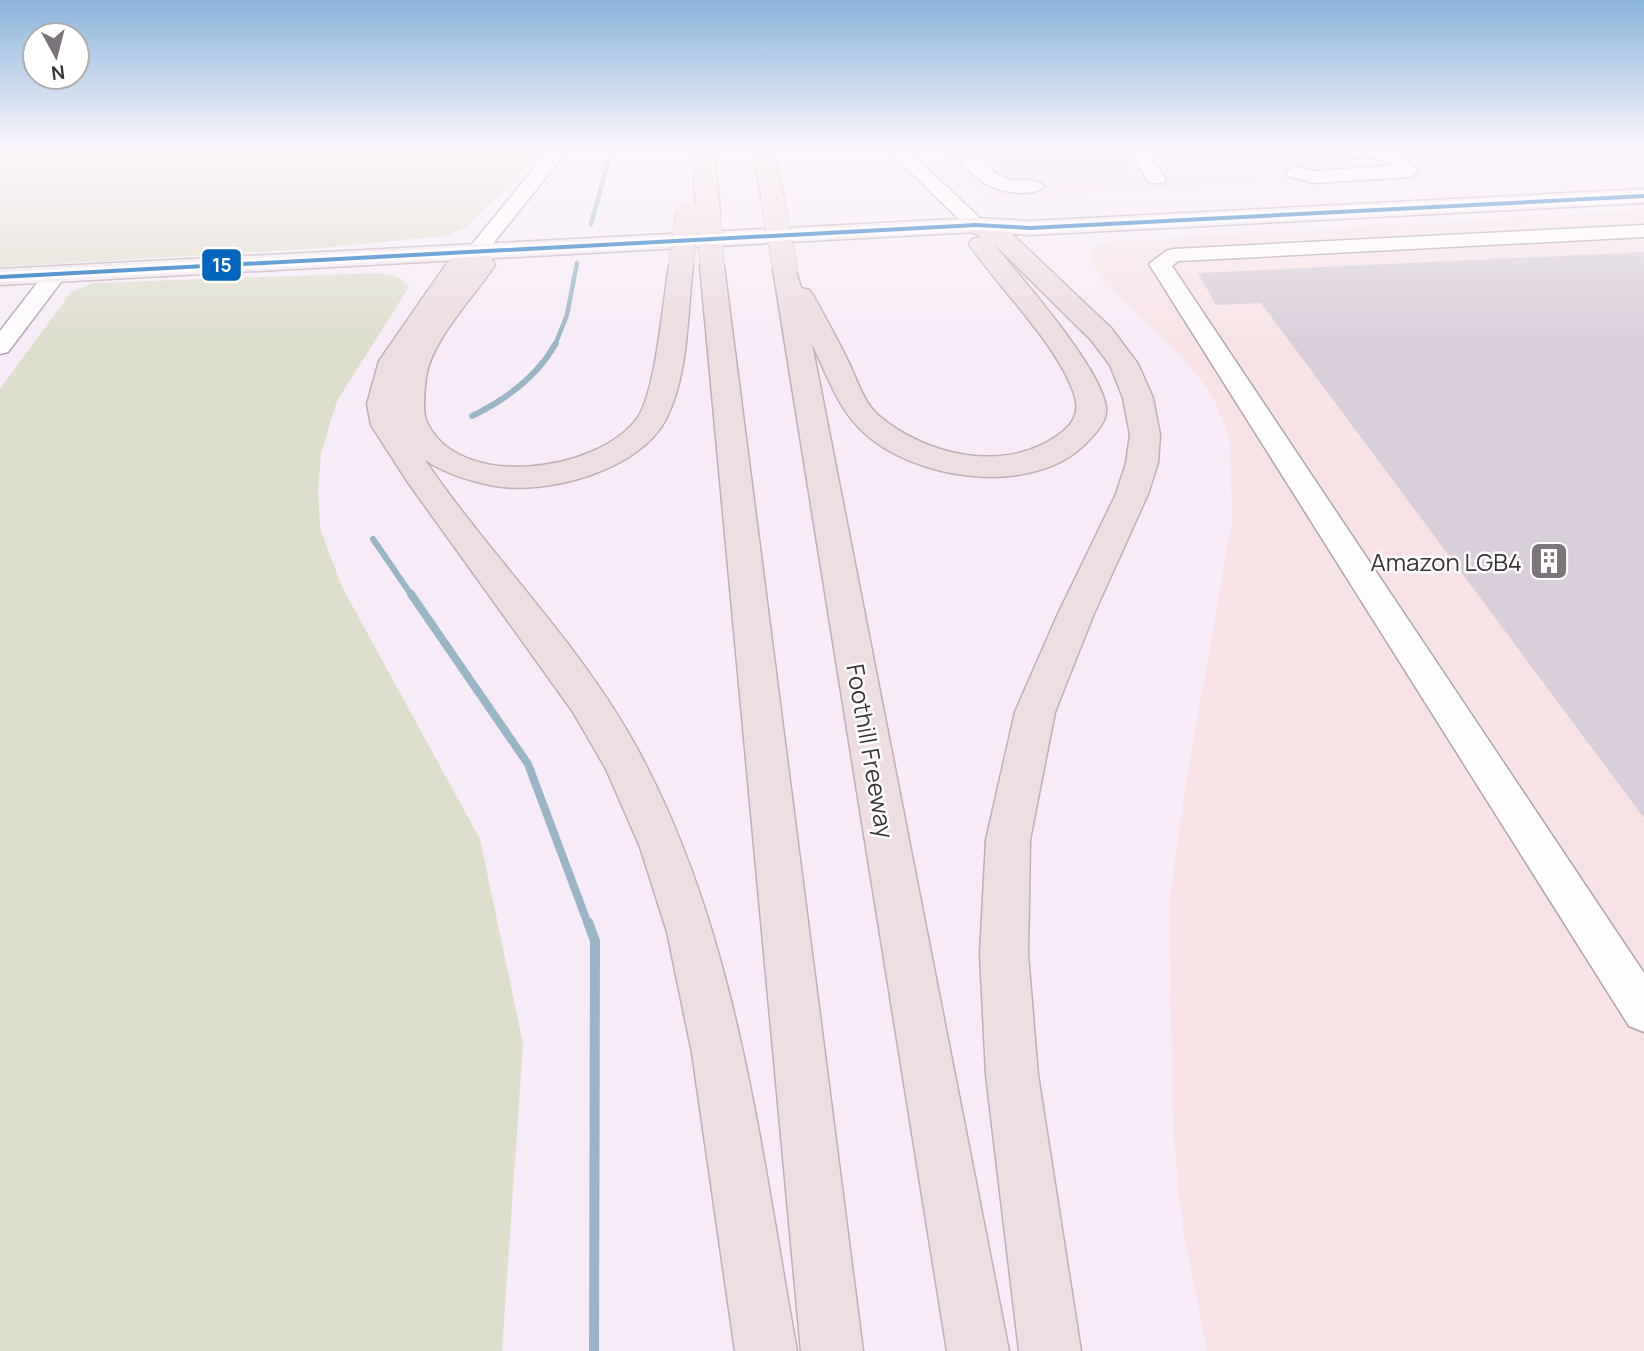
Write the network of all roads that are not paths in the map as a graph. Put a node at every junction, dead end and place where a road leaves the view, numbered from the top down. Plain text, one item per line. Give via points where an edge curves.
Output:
1 (507, 214) edge
2 (698, 214) edge
3 (698, 214) edge
4 (775, 214) edge
5 (964, 214) edge
6 (1017, 214) edge
7 (1297, 214) edge
8 (1318, 214) edge
9 (976, 225) junction
10 (1644, 231) edge
11 (1349, 246) junction
12 (476, 252) junction
13 (785, 269) junction
14 (57, 274) junction
15 (0, 277) edge
16 (0, 347) edge
17 (1644, 1011) edge
18 (766, 1351) edge
19 (832, 1351) edge
20 (978, 1351) edge
21 (1050, 1351) edge

1 - 12 street
2 - 12 highway, bridge via 681,266 661,392 652,420 616,453 595,464 539,477 507,478 458,469 424,444 413,425 408,404 411,378 421,354 483,265
3 - 19 highway, bridge via 712,266
4 - 13 highway, Foothill Freeway, bridge
5 - 9 street
6 - 9 main road
7 - 9 main road via 1030,228
8 - 11 street
9 - 12 main road
9 - 13 highway via 978,240 1089,390 1092,410 1082,431 1062,450 1017,464 990,467 933,458 884,436 854,404
9 - 21 highway via 1004,239 1101,334 1124,364 1139,398 1145,435 1132,494 1035,712 1008,840 1004,954 1012,1075
10 - 11 street
11 - 17 street via 1173,255 1160,264
12 - 14 main road
12 - 18 highway via 456,268 393,361 382,404 386,425 587,701 623,761 662,847 691,932 718,1053
13 - 20 highway, Foothill Freeway
14 - 15 main road
14 - 16 street

